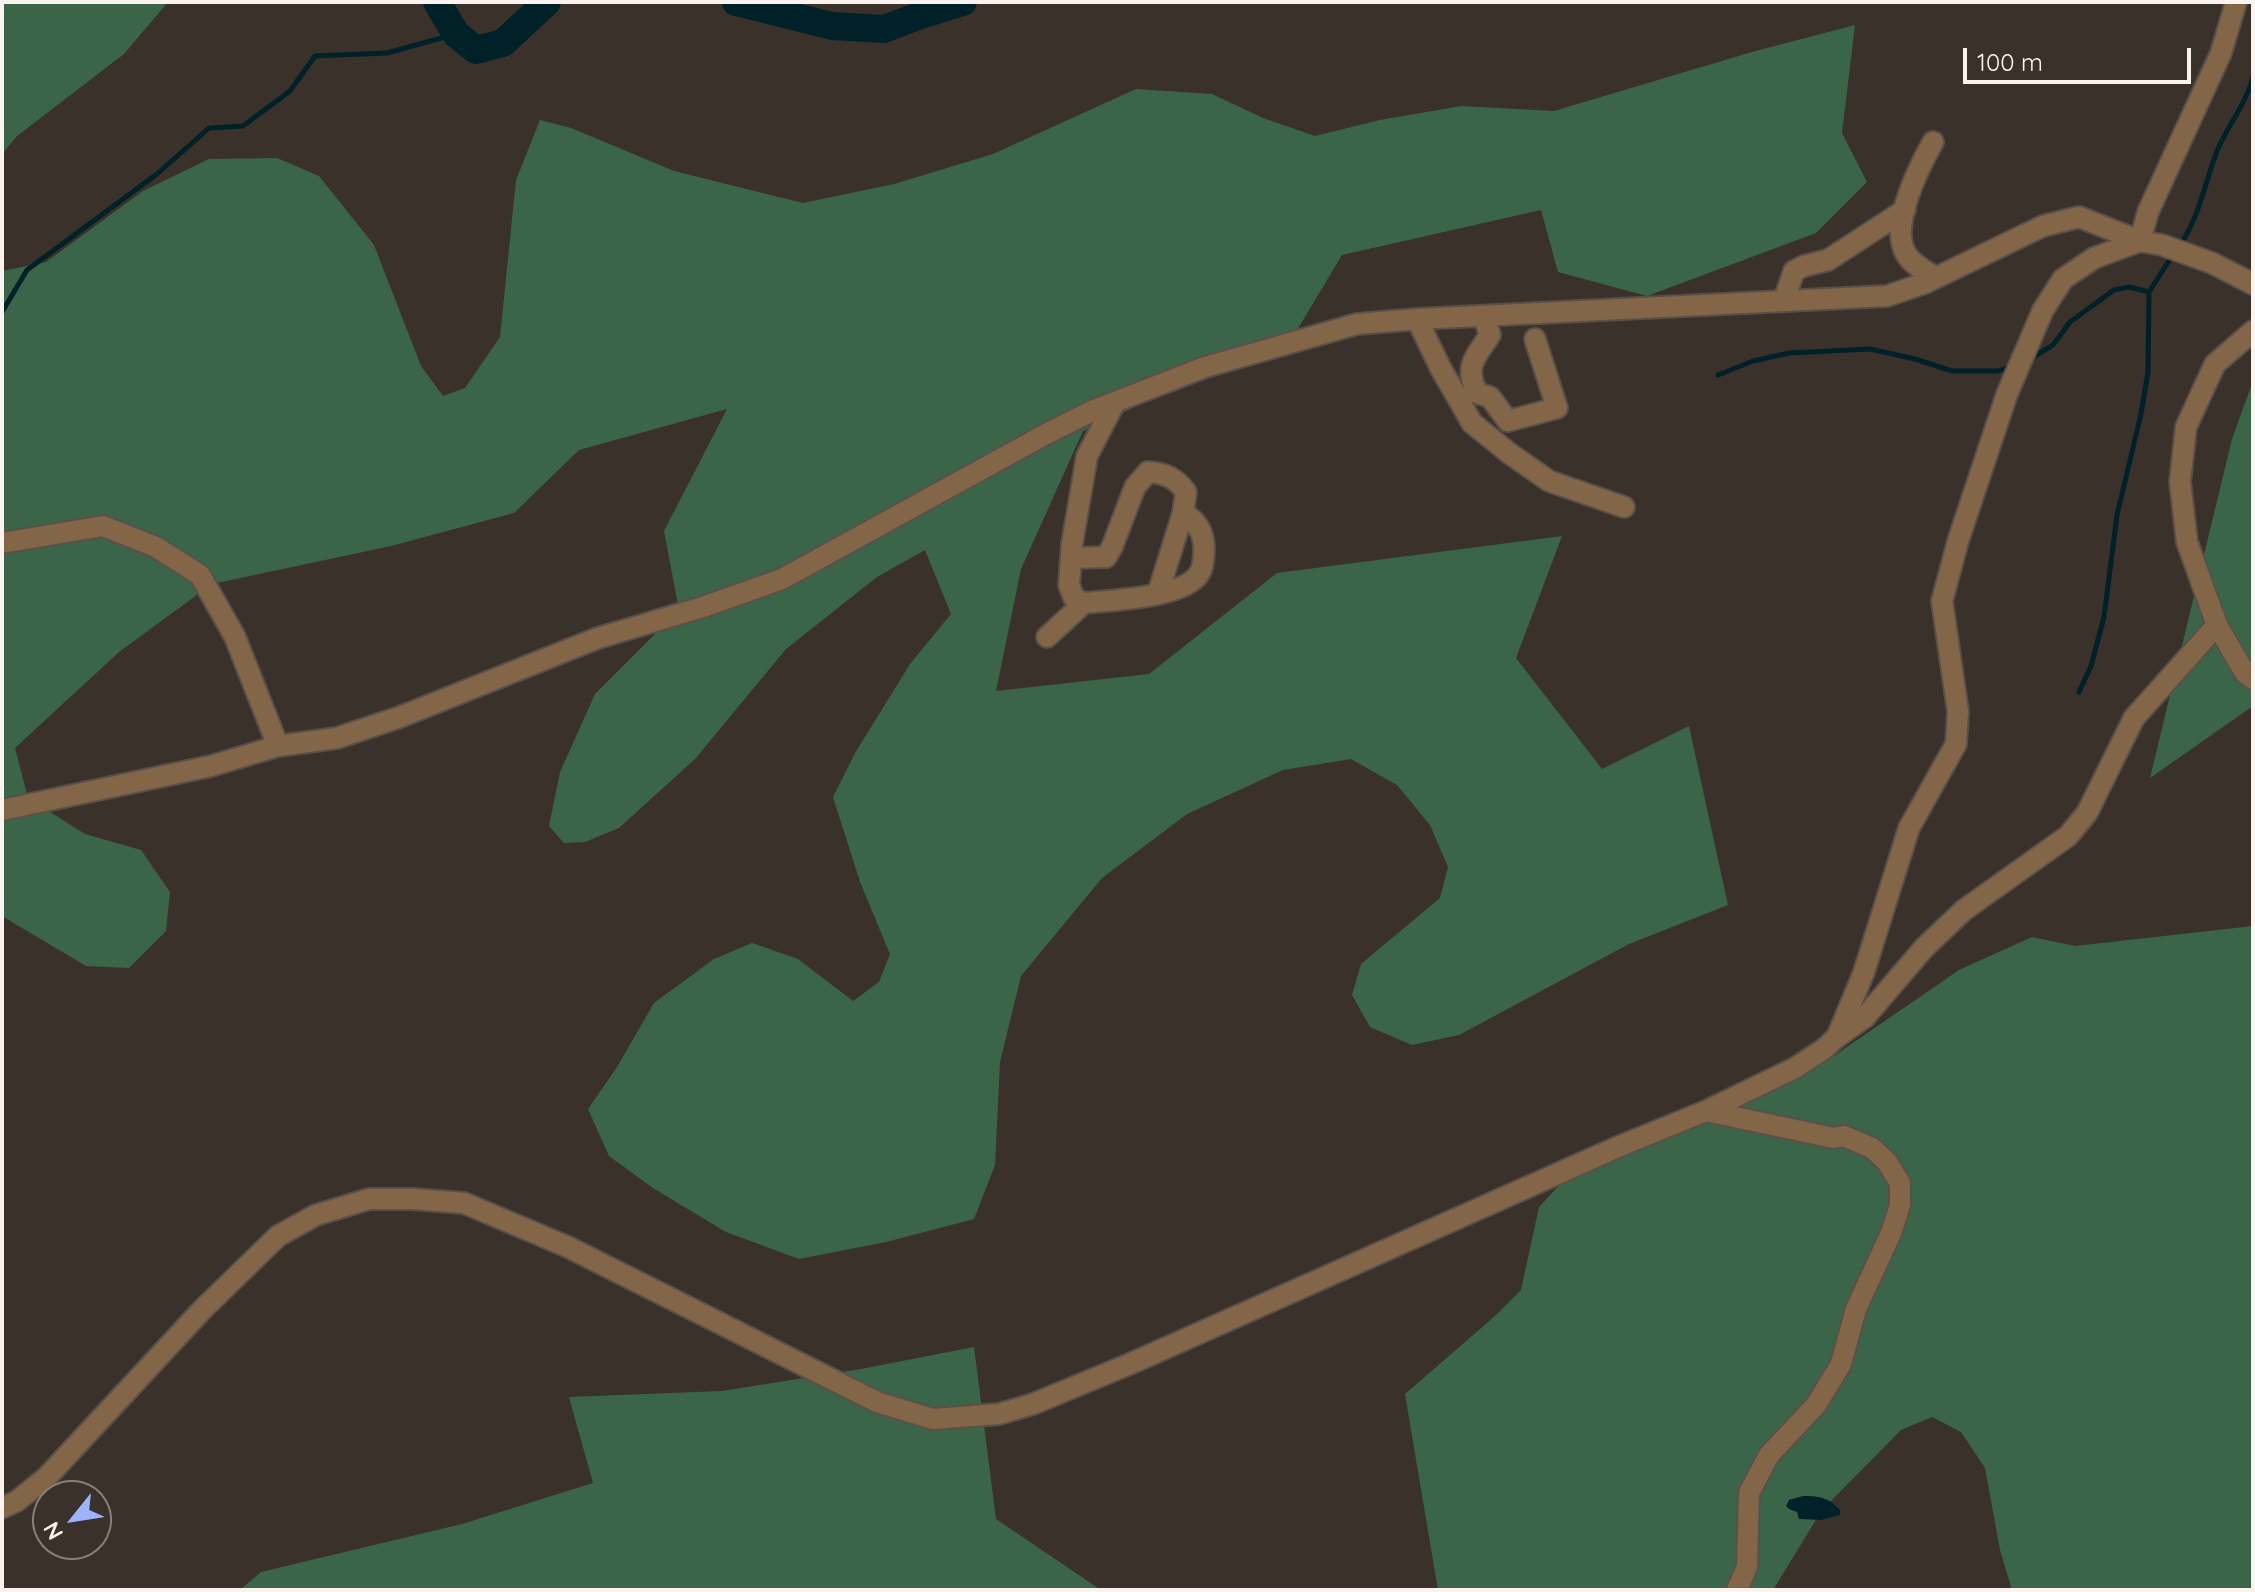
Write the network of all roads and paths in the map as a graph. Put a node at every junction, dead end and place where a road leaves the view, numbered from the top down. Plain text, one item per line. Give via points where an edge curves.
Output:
1 (2236, 2) edge
2 (1933, 142) dead end
3 (1905, 210) junction
4 (2140, 241) junction
5 (1935, 277) junction
6 (2253, 284) edge
7 (1784, 300) junction
8 (1484, 317) junction
9 (1417, 319) junction
10 (2253, 331) edge
11 (1535, 339) dead end
12 (1114, 404) junction
13 (1624, 507) dead end
14 (1183, 513) junction
15 (2, 543) edge
16 (1071, 558) junction
17 (1169, 593) junction
18 (1084, 603) junction
19 (2217, 625) junction
20 (1047, 637) dead end
21 (2253, 679) edge
22 (278, 746) junction
23 (2, 810) edge
24 (1837, 1037) junction
25 (1706, 1111) junction
26 (2, 1508) edge
27 (1737, 1590) edge

1 - 4 street via 2221,53 2148,212
2 - 3 street
3 - 5 street via 1901,240 1906,254
3 - 7 street via 1828,260 1794,271
4 - 5 street via 2079,217 2043,226
4 - 6 street via 2212,263
4 - 24 street via 2094,258 2063,279 2043,310 2007,394 1942,601 1958,712 1956,744 1909,828 1864,972
5 - 7 street via 1887,296
7 - 8 street
8 - 9 street
8 - 11 street via 1490,335 1473,361 1470,378 1477,393 1490,397 1508,421 1557,408
9 - 12 street via 1357,324 1205,367
9 - 13 street via 1472,423 1549,481
10 - 19 street via 2215,364 2186,427 2180,482 2187,542
12 - 16 street via 1087,456
12 - 22 street via 1046,434 782,579 598,638 337,738
14 - 16 street via 1186,492 1179,482 1148,472 1135,487 1106,557
14 - 17 street
14 - 17 street via 1203,536 1203,562 1191,582
15 - 22 street via 103,526 156,547 200,575 235,637
16 - 18 street via 1069,585 1074,598
17 - 18 street
18 - 20 street
19 - 21 street
19 - 24 street via 2134,718 2087,813 2068,836 1964,910 1865,1017
22 - 23 street via 211,766
24 - 25 street via 1795,1068
25 - 26 street via 1033,1404 999,1414 933,1419 877,1402 568,1247 464,1203 369,1199 316,1215 278,1236 47,1477
25 - 27 street via 1844,1136 1872,1148 1900,1183 1891,1233 1856,1309 1841,1364 1816,1405 1769,1455 1749,1493 1747,1567

